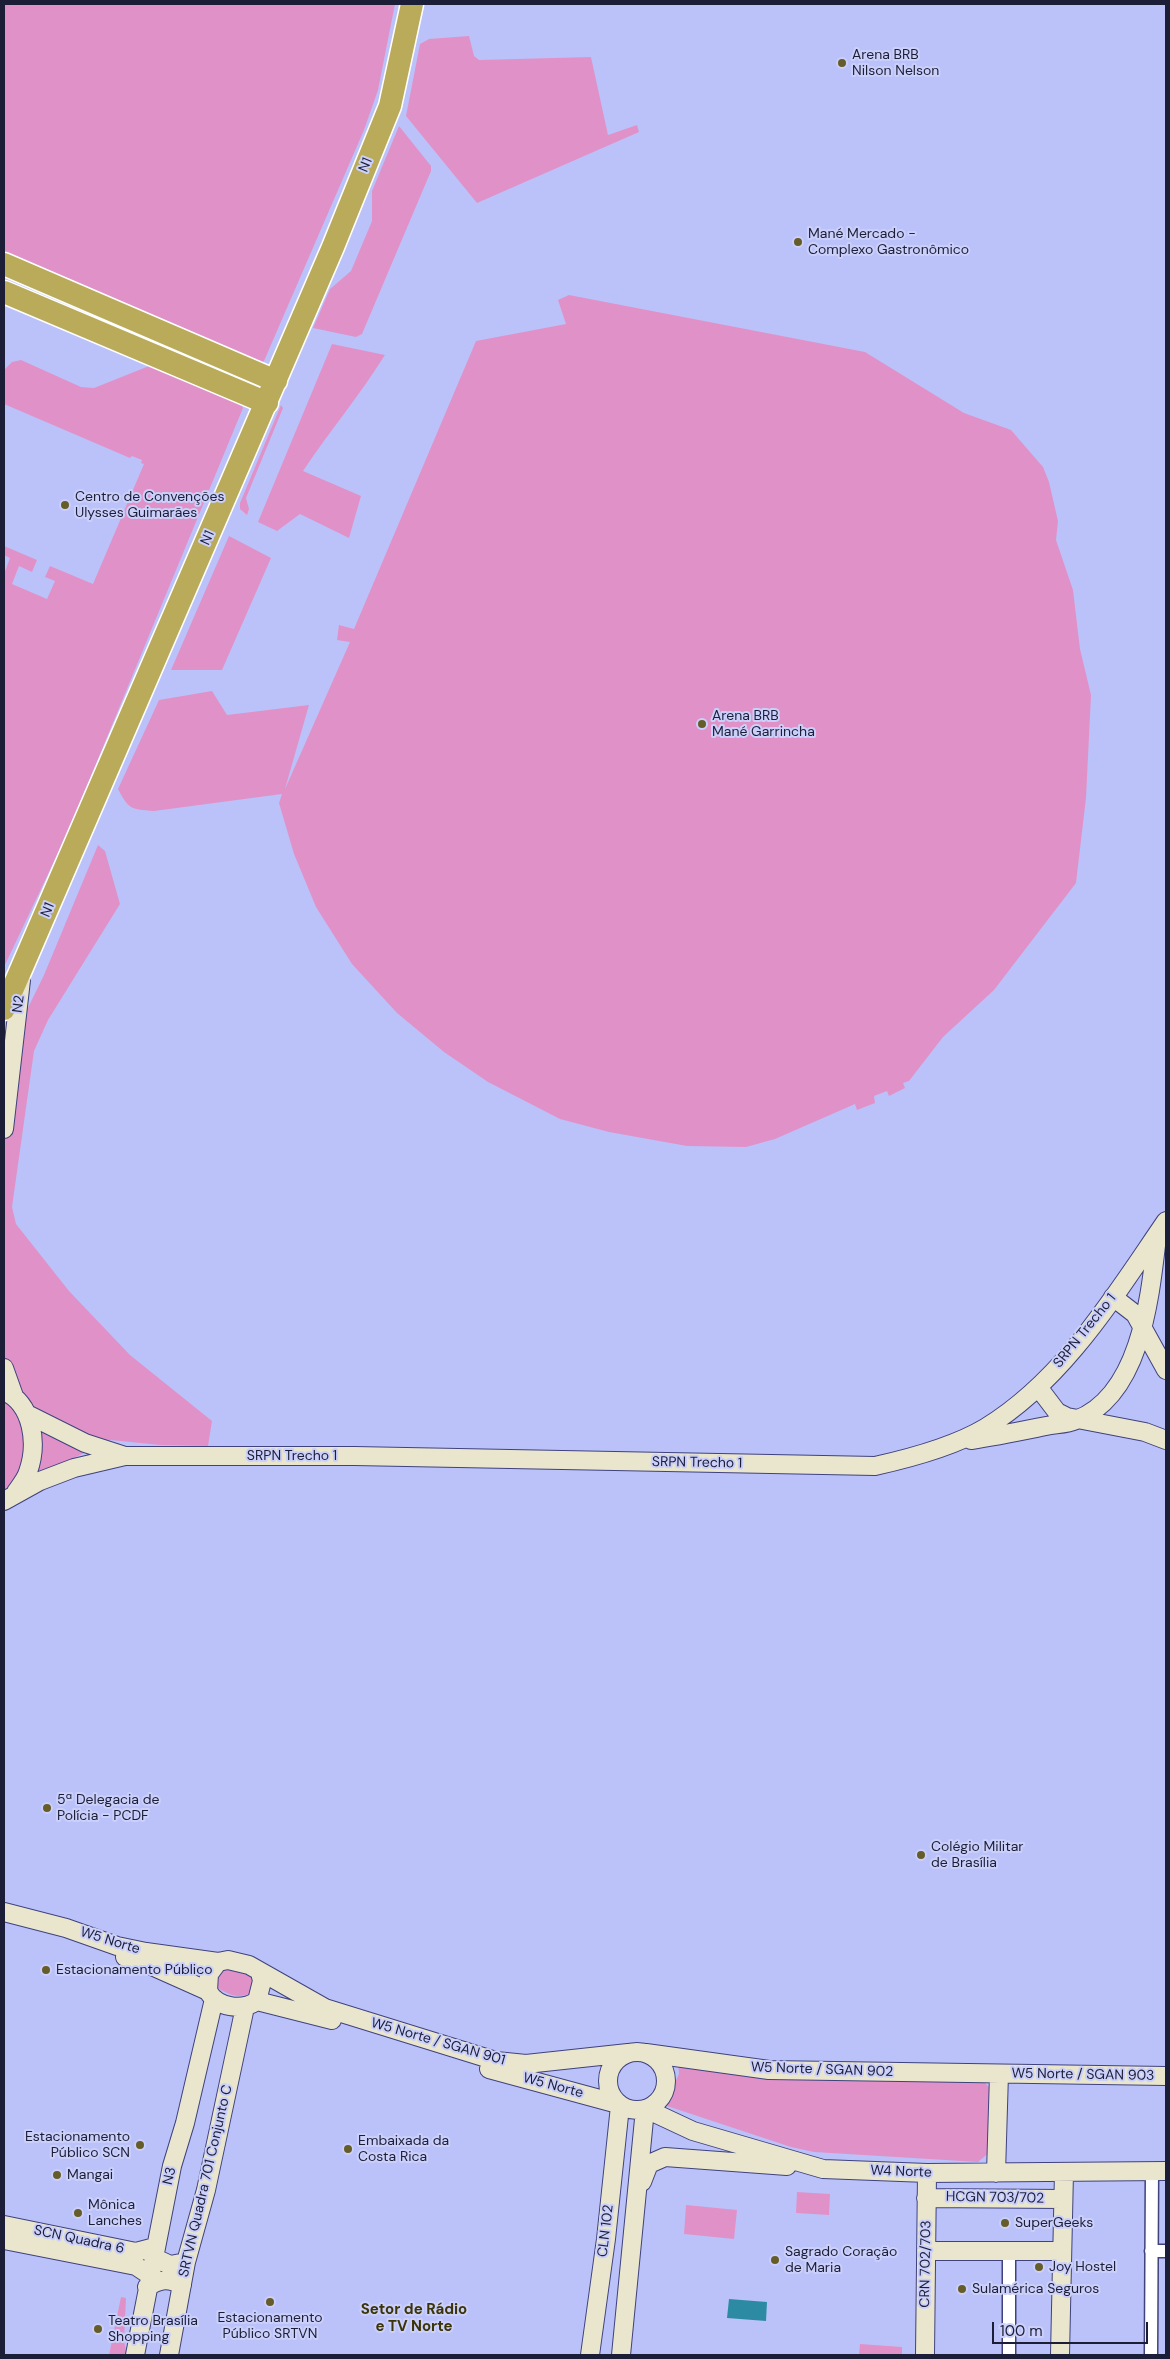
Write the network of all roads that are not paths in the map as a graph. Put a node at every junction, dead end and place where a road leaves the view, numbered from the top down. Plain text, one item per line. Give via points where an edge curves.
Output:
1 (412, 4) edge
2 (4, 264) edge
3 (4, 292) edge
4 (208, 351) junction
5 (198, 374) junction
6 (276, 380) junction
7 (267, 403) junction
8 (23, 969) junction
9 (4, 1009) edge
10 (4, 1129) edge
11 (1162, 1228) edge
12 (1113, 1297) junction
13 (1147, 1299) junction
14 (1143, 1326) junction
15 (1157, 1350) junction
16 (4, 1368) edge
17 (1166, 1370) edge
18 (1038, 1387) junction
19 (9, 1394) edge
20 (29, 1415) junction
21 (1076, 1420) junction
22 (1105, 1425) junction
23 (1047, 1426) junction
24 (1166, 1440) edge
25 (956, 1442) junction
26 (125, 1456) junction
27 (8, 1499) edge
28 (4, 1912) edge
29 (4, 1923) edge
30 (218, 1962) junction
31 (260, 1972) junction
32 (211, 1995) junction
33 (251, 2004) junction
34 (628, 2053) junction
35 (646, 2053) junction
36 (999, 2074) junction
37 (1166, 2076) edge
38 (619, 2105) junction
39 (646, 2109) junction
40 (823, 2169) junction
41 (1159, 2170) edge
42 (1064, 2172) junction
43 (926, 2173) junction
44 (996, 2173) junction
45 (926, 2198) junction
46 (1063, 2199) junction
47 (636, 2204) junction
48 (4, 2225) edge
49 (606, 2238) junction
50 (4, 2240) edge
51 (633, 2240) junction
52 (926, 2251) junction
53 (1062, 2251) junction
54 (1152, 2251) junction
55 (1166, 2251) edge
56 (154, 2252) junction
57 (1009, 2252) junction
58 (186, 2262) junction
59 (149, 2282) junction
60 (182, 2285) junction
61 (135, 2355) edge
62 (169, 2355) edge
63 (590, 2355) edge
64 (621, 2355) edge
65 (924, 2355) edge
66 (1010, 2355) edge
67 (1060, 2355) edge
68 (1151, 2355) edge

1 - 6 highway, N1 via 390,106
2 - 4 highway
3 - 5 highway
4 - 5 highway
4 - 6 highway
5 - 7 highway
6 - 7 highway, N1
7 - 8 highway, N1
8 - 9 highway, N1
8 - 10 main road, N2
11 - 12 main road, SRPN Trecho 1
11 - 13 main road
12 - 14 main road via 1125,1304
12 - 18 main road, SRPN Trecho 1 via 1082,1339
13 - 14 main road
13 - 15 main road
14 - 15 main road
14 - 21 main road via 1125,1377 1099,1405
15 - 17 main road
16 - 19 main road
18 - 21 main road via 1057,1412
18 - 25 main road, SRPN Trecho 1 via 984,1428
19 - 20 main road
20 - 26 main road, SRPN Trecho 1 via 85,1443
20 - 27 main road via 33,1450 28,1474
21 - 22 main road
21 - 23 main road
22 - 23 main road
22 - 24 main road via 1145,1432
23 - 25 main road
25 - 26 main road, SRPN Trecho 1 via 875,1466 364,1456
26 - 27 main road, SRPN Trecho 1 via 74,1468 40,1481
28 - 30 main road, W5 Norte via 66,1928 117,1946
29 - 32 main road, W5 Norte via 143,1962
30 - 31 main road via 238,1962
30 - 32 main road via 209,1974
31 - 33 main road via 262,1981
31 - 34 main road, W5 Norte / SGAN 901 via 325,2008 496,2061 526,2064
32 - 33 main road via 224,2005
32 - 56 main road, N3
33 - 38 main road, W5 Norte via 328,2019
33 - 58 main road, SRTVN Quadra 701 Conjunto C
34 - 35 main road
34 - 38 main road via 619,2058 609,2073 609,2091
35 - 36 main road, W5 Norte / SGAN 902 via 769,2070
35 - 39 main road via 662,2067 666,2080 664,2092 657,2103
36 - 37 main road, W5 Norte / SGAN 903
36 - 44 main road
38 - 39 main road via 628,2110
38 - 49 main road, CLN 102
39 - 40 main road, W4 Norte via 693,2131
39 - 47 main road, CLN 102
40 - 43 main road, W4 Norte
40 - 47 main road via 665,2157 649,2164
41 - 42 main road, W4 Norte
41 - 54 street
42 - 44 main road, W4 Norte
42 - 46 main road
43 - 44 main road, W4 Norte
43 - 45 main road, CRN 702/703
45 - 46 main road, HCGN 703/702
45 - 52 main road, CRN 702/703
46 - 53 main road
47 - 51 main road, CLN 102
48 - 56 main road, SCN Quadra 6 via 136,2252
49 - 51 main road
49 - 63 main road, CLN 102
50 - 59 main road via 136,2266
51 - 64 main road, CLN 102
52 - 57 main road
52 - 65 main road, CRN 702/703
53 - 57 main road
53 - 67 main road
54 - 55 street
54 - 68 street
56 - 58 main road via 170,2265
56 - 59 main road, N3
57 - 66 street
58 - 60 main road, SRTVN Quadra 701 Conjunto C
59 - 60 main road via 169,2279
59 - 61 main road, N3
60 - 62 main road, SRTVN Quadra 701 Conjunto C

